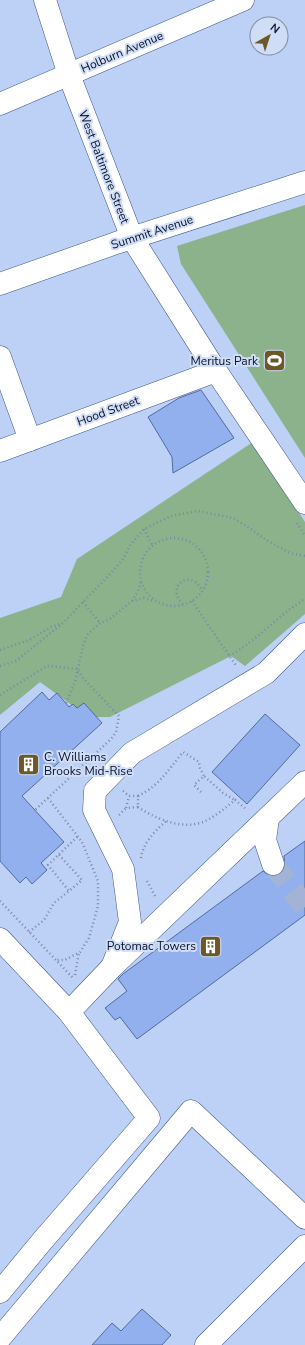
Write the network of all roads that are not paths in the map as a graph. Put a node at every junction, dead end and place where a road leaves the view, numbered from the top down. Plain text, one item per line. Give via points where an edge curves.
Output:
1 (45, 0) edge
2 (243, 0) edge
3 (69, 75) junction
4 (0, 104) edge
5 (305, 182) edge
6 (132, 238) junction
7 (0, 284) edge
8 (0, 357) edge
9 (216, 371) junction
10 (30, 440) junction
11 (0, 451) edge
12 (305, 503) edge
13 (305, 634) edge
14 (305, 782) edge
15 (268, 818) junction
16 (273, 864) tunnel mouth
17 (0, 939) edge
18 (112, 967) junction
19 (69, 1012) junction
20 (305, 1218) edge
21 (305, 1246) edge
22 (0, 1292) edge
23 (0, 1338) edge
24 (206, 1345) edge

1 - 3 street, West Baltimore Street
2 - 3 street, Holburn Avenue
3 - 4 street, Holburn Avenue
3 - 6 street, West Baltimore Street
5 - 6 street, Summit Avenue
6 - 7 street, Summit Avenue
6 - 9 street, West Baltimore Street
8 - 10 street
9 - 10 street, Hood Street
9 - 12 street, West Baltimore Street
10 - 11 street, Hood Street
13 - 18 street via 266,673 132,753 95,791 94,810 123,869 130,922
14 - 15 street
15 - 16 street via 265,840
15 - 18 street
17 - 19 street
18 - 19 street
19 - 22 street via 149,1118
20 - 23 street via 191,1111
21 - 24 street

